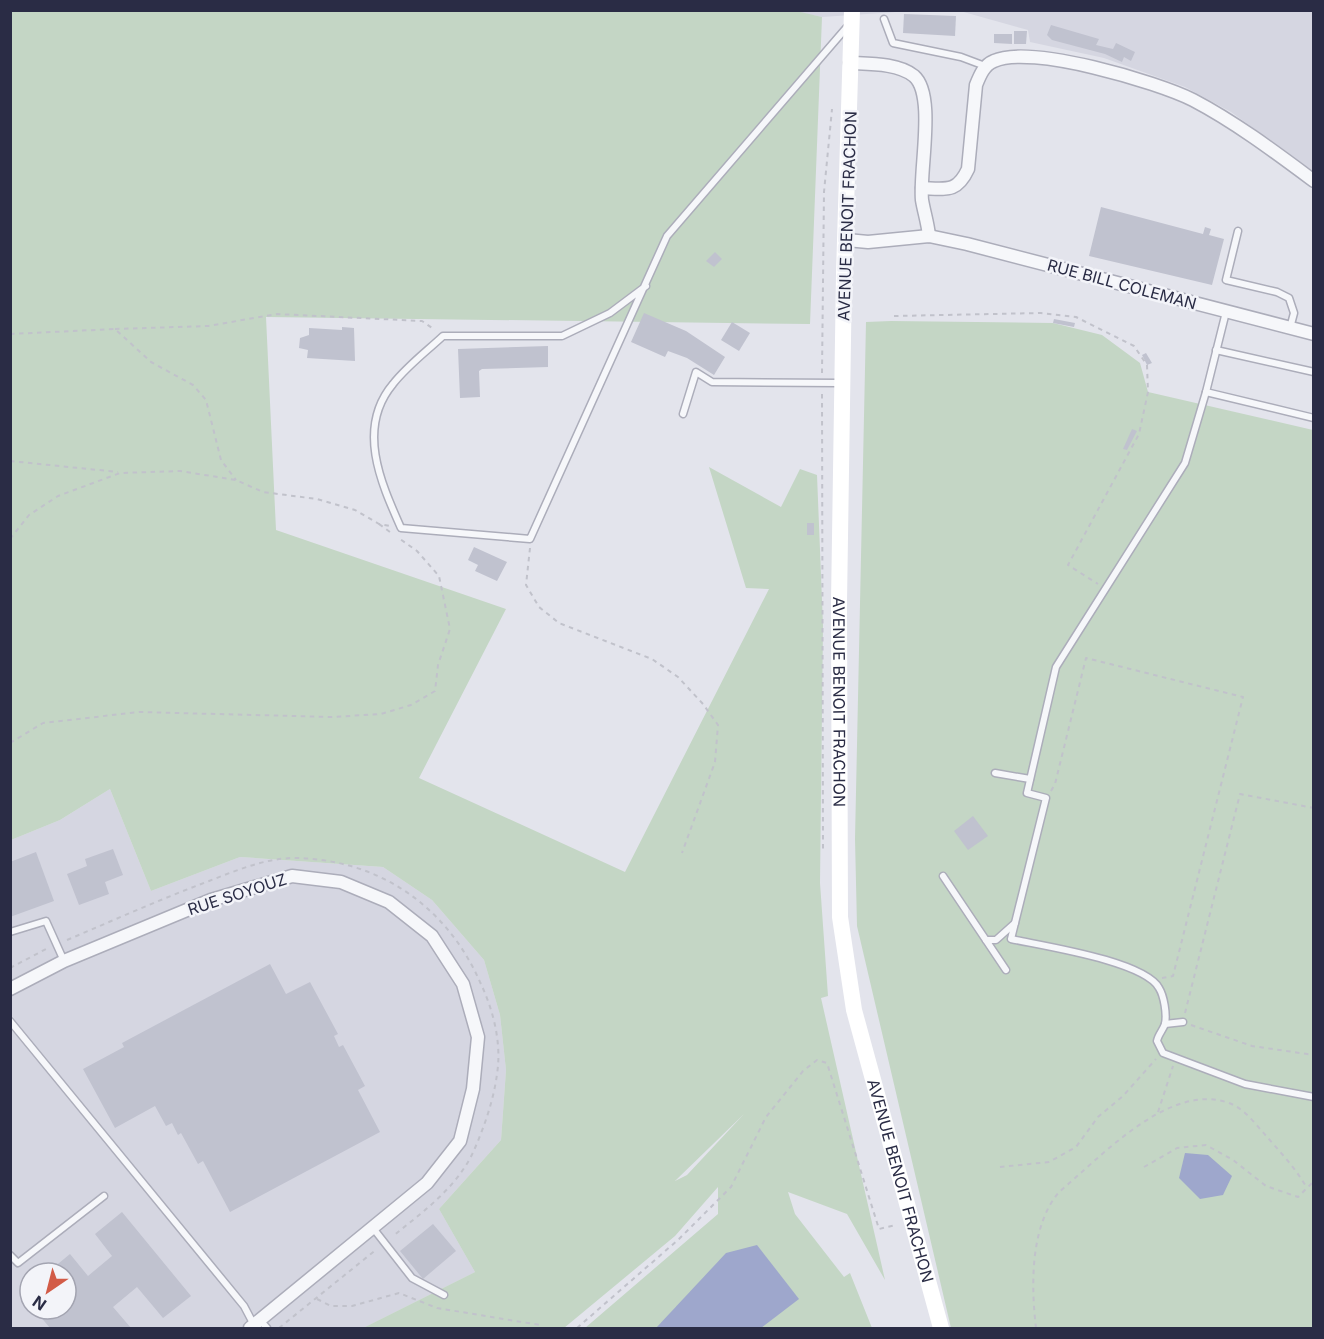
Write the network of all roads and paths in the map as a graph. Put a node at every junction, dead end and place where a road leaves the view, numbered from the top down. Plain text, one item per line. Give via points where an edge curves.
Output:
1 (852, 16) edge
2 (884, 19) dead end
3 (850, 63) junction
4 (986, 67) junction
5 (1314, 181) edge
6 (922, 188) junction
7 (1238, 231) dead end
8 (929, 236) junction
9 (847, 240) junction
10 (646, 286) junction
11 (1226, 312) junction
12 (894, 316) dead end
13 (1290, 328) junction
14 (115, 329) junction
15 (10, 334) edge
16 (1314, 334) edge
17 (444, 336) junction
18 (1216, 350) junction
19 (1314, 372) edge
20 (842, 383) junction
21 (1206, 392) junction
22 (683, 414) dead end
23 (1314, 417) edge
24 (10, 461) edge
25 (120, 473) junction
26 (236, 480) junction
27 (379, 524) junction
28 (401, 528) junction
29 (10, 539) edge
30 (530, 539) junction
31 (1105, 589) junction
32 (10, 743) edge
33 (995, 773) dead end
34 (1030, 779) junction
35 (1046, 798) junction
36 (1314, 808) edge
37 (682, 853) dead end
38 (943, 876) dead end
39 (1015, 923) junction
40 (10, 932) edge
41 (986, 940) junction
42 (56, 944) junction
43 (64, 961) junction
44 (10, 968) edge
45 (1006, 970) dead end
46 (1154, 980) junction
47 (10, 989) edge
48 (10, 1021) edge
49 (1183, 1022) junction
50 (1165, 1024) junction
51 (1162, 1053) junction
52 (1314, 1055) edge
53 (1176, 1059) junction
54 (1314, 1097) edge
55 (1158, 1112) junction
56 (1000, 1167) dead end
57 (1144, 1167) dead end
58 (1314, 1181) edge
59 (1307, 1188) junction
60 (104, 1196) dead end
61 (897, 1225) dead end
62 (373, 1228) junction
63 (385, 1243) junction
64 (10, 1255) edge
65 (444, 1294) dead end
66 (316, 1299) junction
67 (258, 1326) edge
68 (279, 1329) edge
69 (542, 1329) edge
70 (577, 1329) edge
71 (941, 1329) edge
72 (1036, 1329) edge

1 - 3 main road, AVENUE BENOIT FRACHON
1 - 10 lane via 667,236
2 - 4 lane via 893,43 961,57
3 - 6 street via 894,68 914,76 920,85 924,109
3 - 9 main road, AVENUE BENOIT FRACHON
4 - 5 street via 994,60 1026,57 1114,71 1154,84 1225,119
4 - 6 street via 976,85 964,179 949,189
6 - 8 street
7 - 13 lane via 1226,280 1289,298 1294,314
8 - 9 street, RUE BILL COLEMAN via 868,242
8 - 11 street, RUE BILL COLEMAN
9 - 20 main road, AVENUE BENOIT FRACHON
10 - 17 lane via 610,313 562,336
10 - 30 lane
11 - 13 street, RUE BILL COLEMAN
11 - 18 lane
12 - 31 path via 1041,313 1076,317 1134,346 1147,365 1148,392 1138,434 1068,565
13 - 16 street, RUE BILL COLEMAN
14 - 15 path
14 - 17 path via 208,327 277,314 422,321
14 - 26 path via 151,362 194,385 206,400 221,460
17 - 28 lane via 392,384 377,410 373,441 377,467
18 - 19 lane
18 - 21 lane
20 - 22 lane via 712,382 696,372
20 - 71 main road, AVENUE BENOIT FRACHON via 840,917 854,1010
21 - 23 lane
21 - 31 lane via 1185,463
24 - 25 path
25 - 26 path via 180,471
25 - 29 path via 58,496 29,515
26 - 27 path via 263,492 317,499 355,510
27 - 28 path
27 - 32 path via 417,551 439,576 450,629 438,665 435,692 381,714 332,717 139,712 43,723
28 - 30 lane
30 - 37 path via 526,585 539,607 560,623 652,659 678,677 718,725 715,762
31 - 34 lane via 1056,667
33 - 34 lane
34 - 35 lane via 1027,793
35 - 39 lane
35 - 46 path via 1055,784 1086,658 1243,697 1173,976
36 - 49 path via 1240,794
38 - 41 lane
39 - 41 lane via 996,940
39 - 46 lane via 1011,939 1124,965
40 - 42 lane via 46,921
41 - 45 lane
42 - 43 lane
42 - 44 path
42 - 63 path via 242,868 289,858 370,872 431,908 471,960 491,1005 498,1073 475,1149 458,1177 434,1204
43 - 47 street, RUE SOYOUZ
43 - 62 street, RUE SOYOUZ via 211,900 292,876 341,882 389,902 432,936 463,984 478,1037 473,1089 459,1141 427,1183
46 - 50 lane via 1163,999
48 - 67 lane
49 - 50 lane
49 - 52 path via 1238,1042
50 - 51 lane via 1157,1041
51 - 53 lane
51 - 56 path via 1098,1117 1076,1147 1049,1162
53 - 54 lane via 1245,1084
53 - 55 path
55 - 59 path via 1202,1098 1228,1102 1247,1114 1298,1171
55 - 72 path via 1051,1202 1039,1232
57 - 59 path via 1177,1148 1206,1145 1266,1186 1298,1197
58 - 59 path
60 - 64 lane via 18,1263
61 - 70 path via 879,1229 827,1063 817,1060 803,1071 766,1117 732,1187
62 - 63 lane
62 - 67 street, RUE SOYOUZ
63 - 65 lane via 412,1278
63 - 66 path
66 - 68 path
66 - 69 path via 331,1306 352,1306 399,1293 437,1308 540,1325

